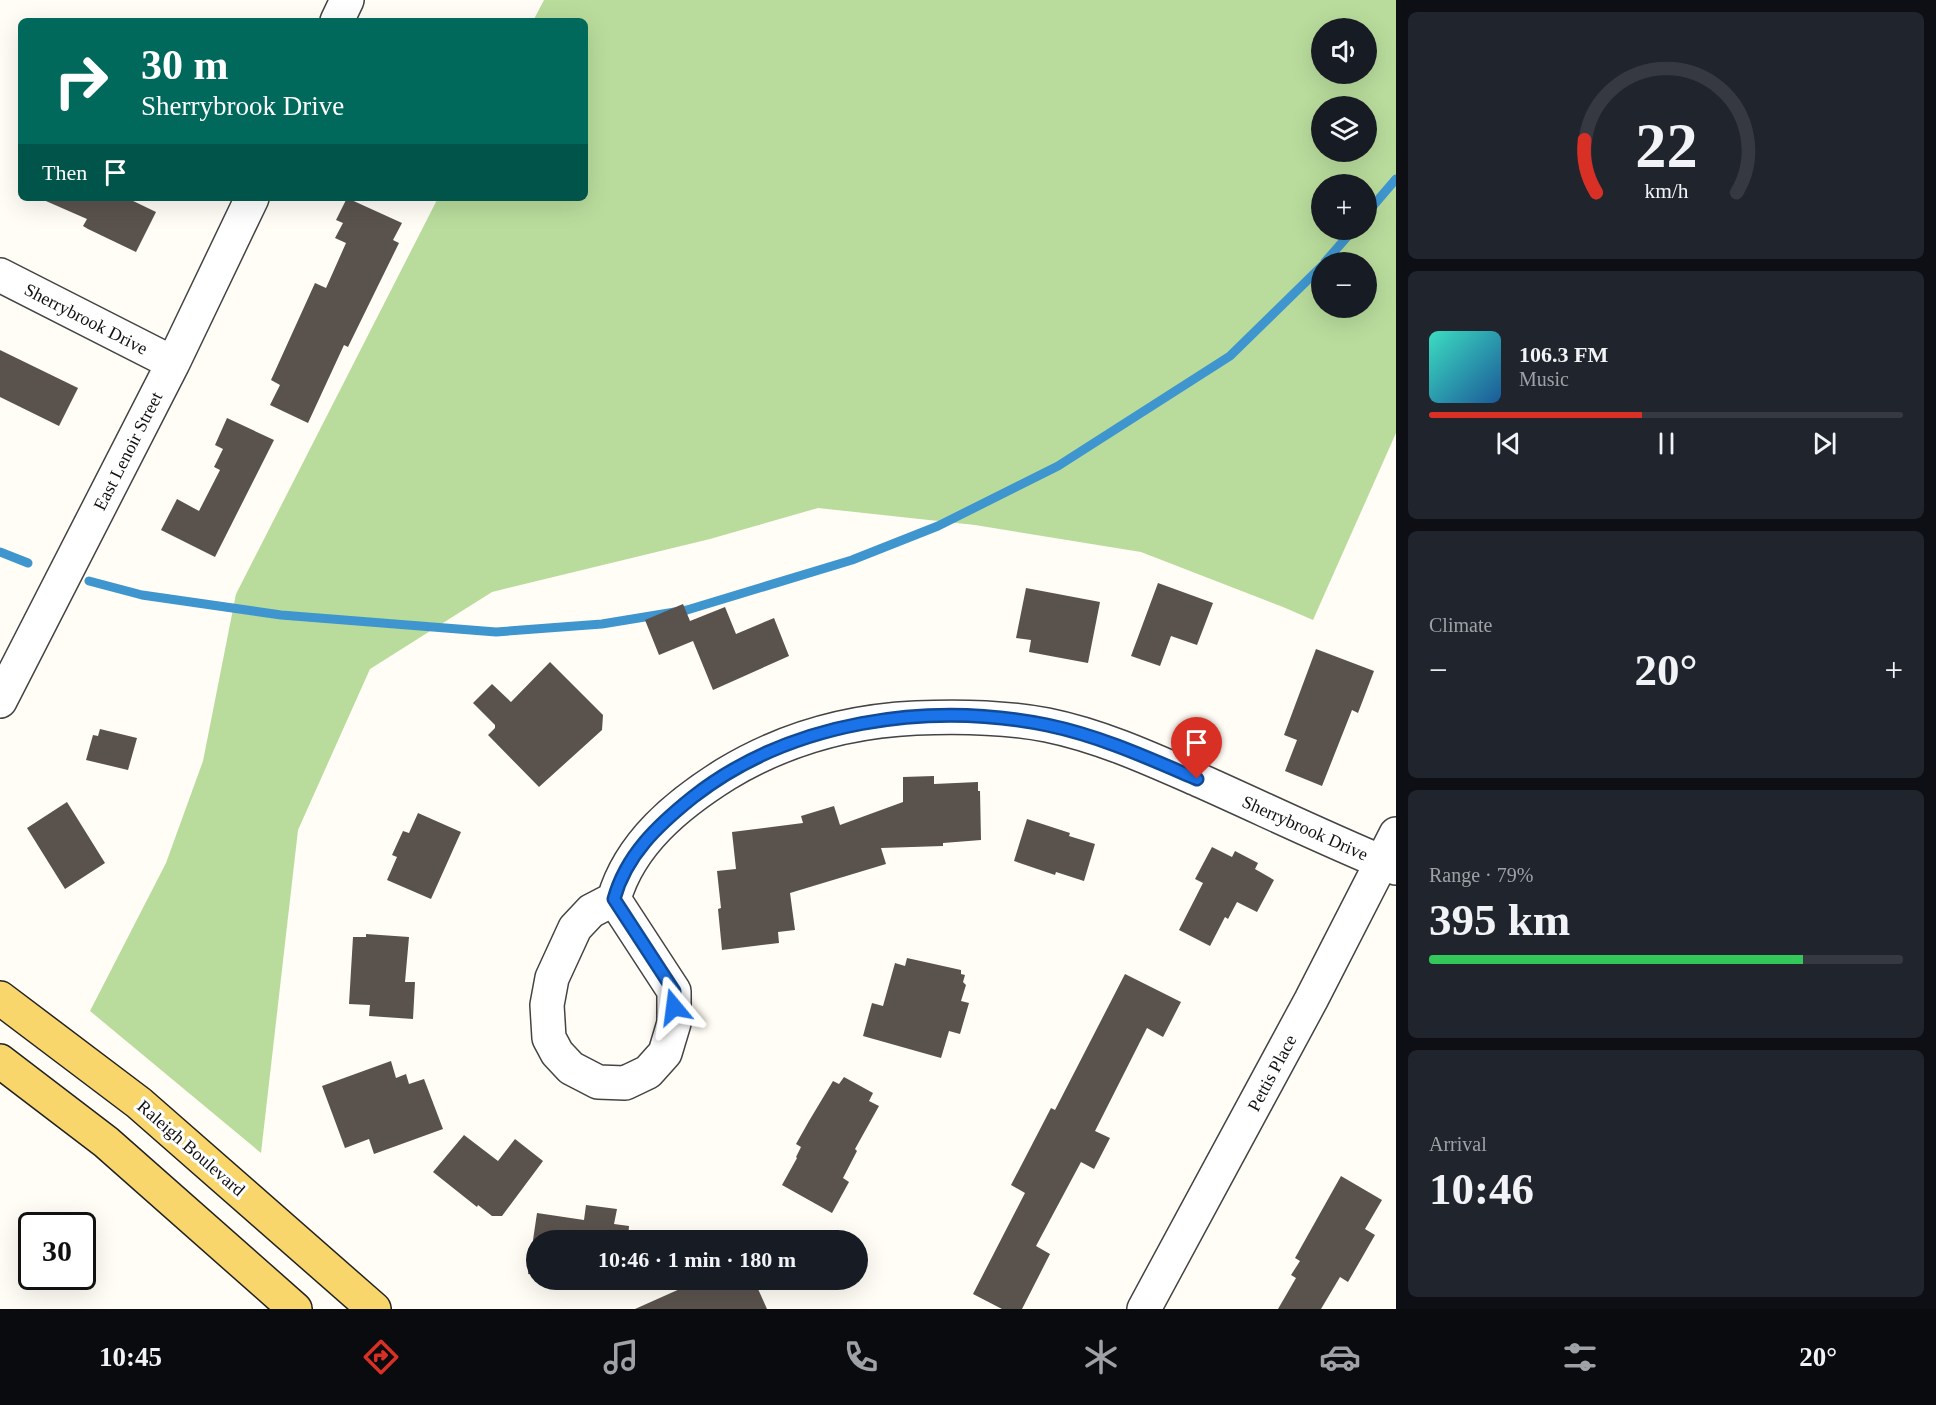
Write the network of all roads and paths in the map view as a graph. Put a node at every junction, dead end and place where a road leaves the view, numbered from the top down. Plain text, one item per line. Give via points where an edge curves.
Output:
1 (347, 0) edge
2 (338, 18) edge
3 (251, 201) edge
4 (0, 274) edge
5 (173, 363) junction
6 (0, 701) edge
7 (1391, 855) edge
8 (614, 899) junction
9 (0, 998) edge
10 (0, 1061) edge
11 (295, 1309) edge
12 (374, 1309) edge
13 (1144, 1309) edge

1 - 2 street
3 - 5 street, East Lenoir Street
4 - 5 street, Sherrybrook Drive
5 - 6 street, East Lenoir Street
7 - 8 street, Sherrybrook Drive via 1135,752 1048,725 1002,718 896,719 852,725 794,741 753,758 706,787 667,817 636,851 619,879
7 - 13 street, Pettis Place
8 - 8 street via 591,911 575,928 552,978 547,1005 549,1038 572,1068 598,1082 626,1083 648,1072 665,1053 675,1023 674,991
9 - 12 main road, Raleigh Boulevard via 139,1102
10 - 11 main road via 106,1142

